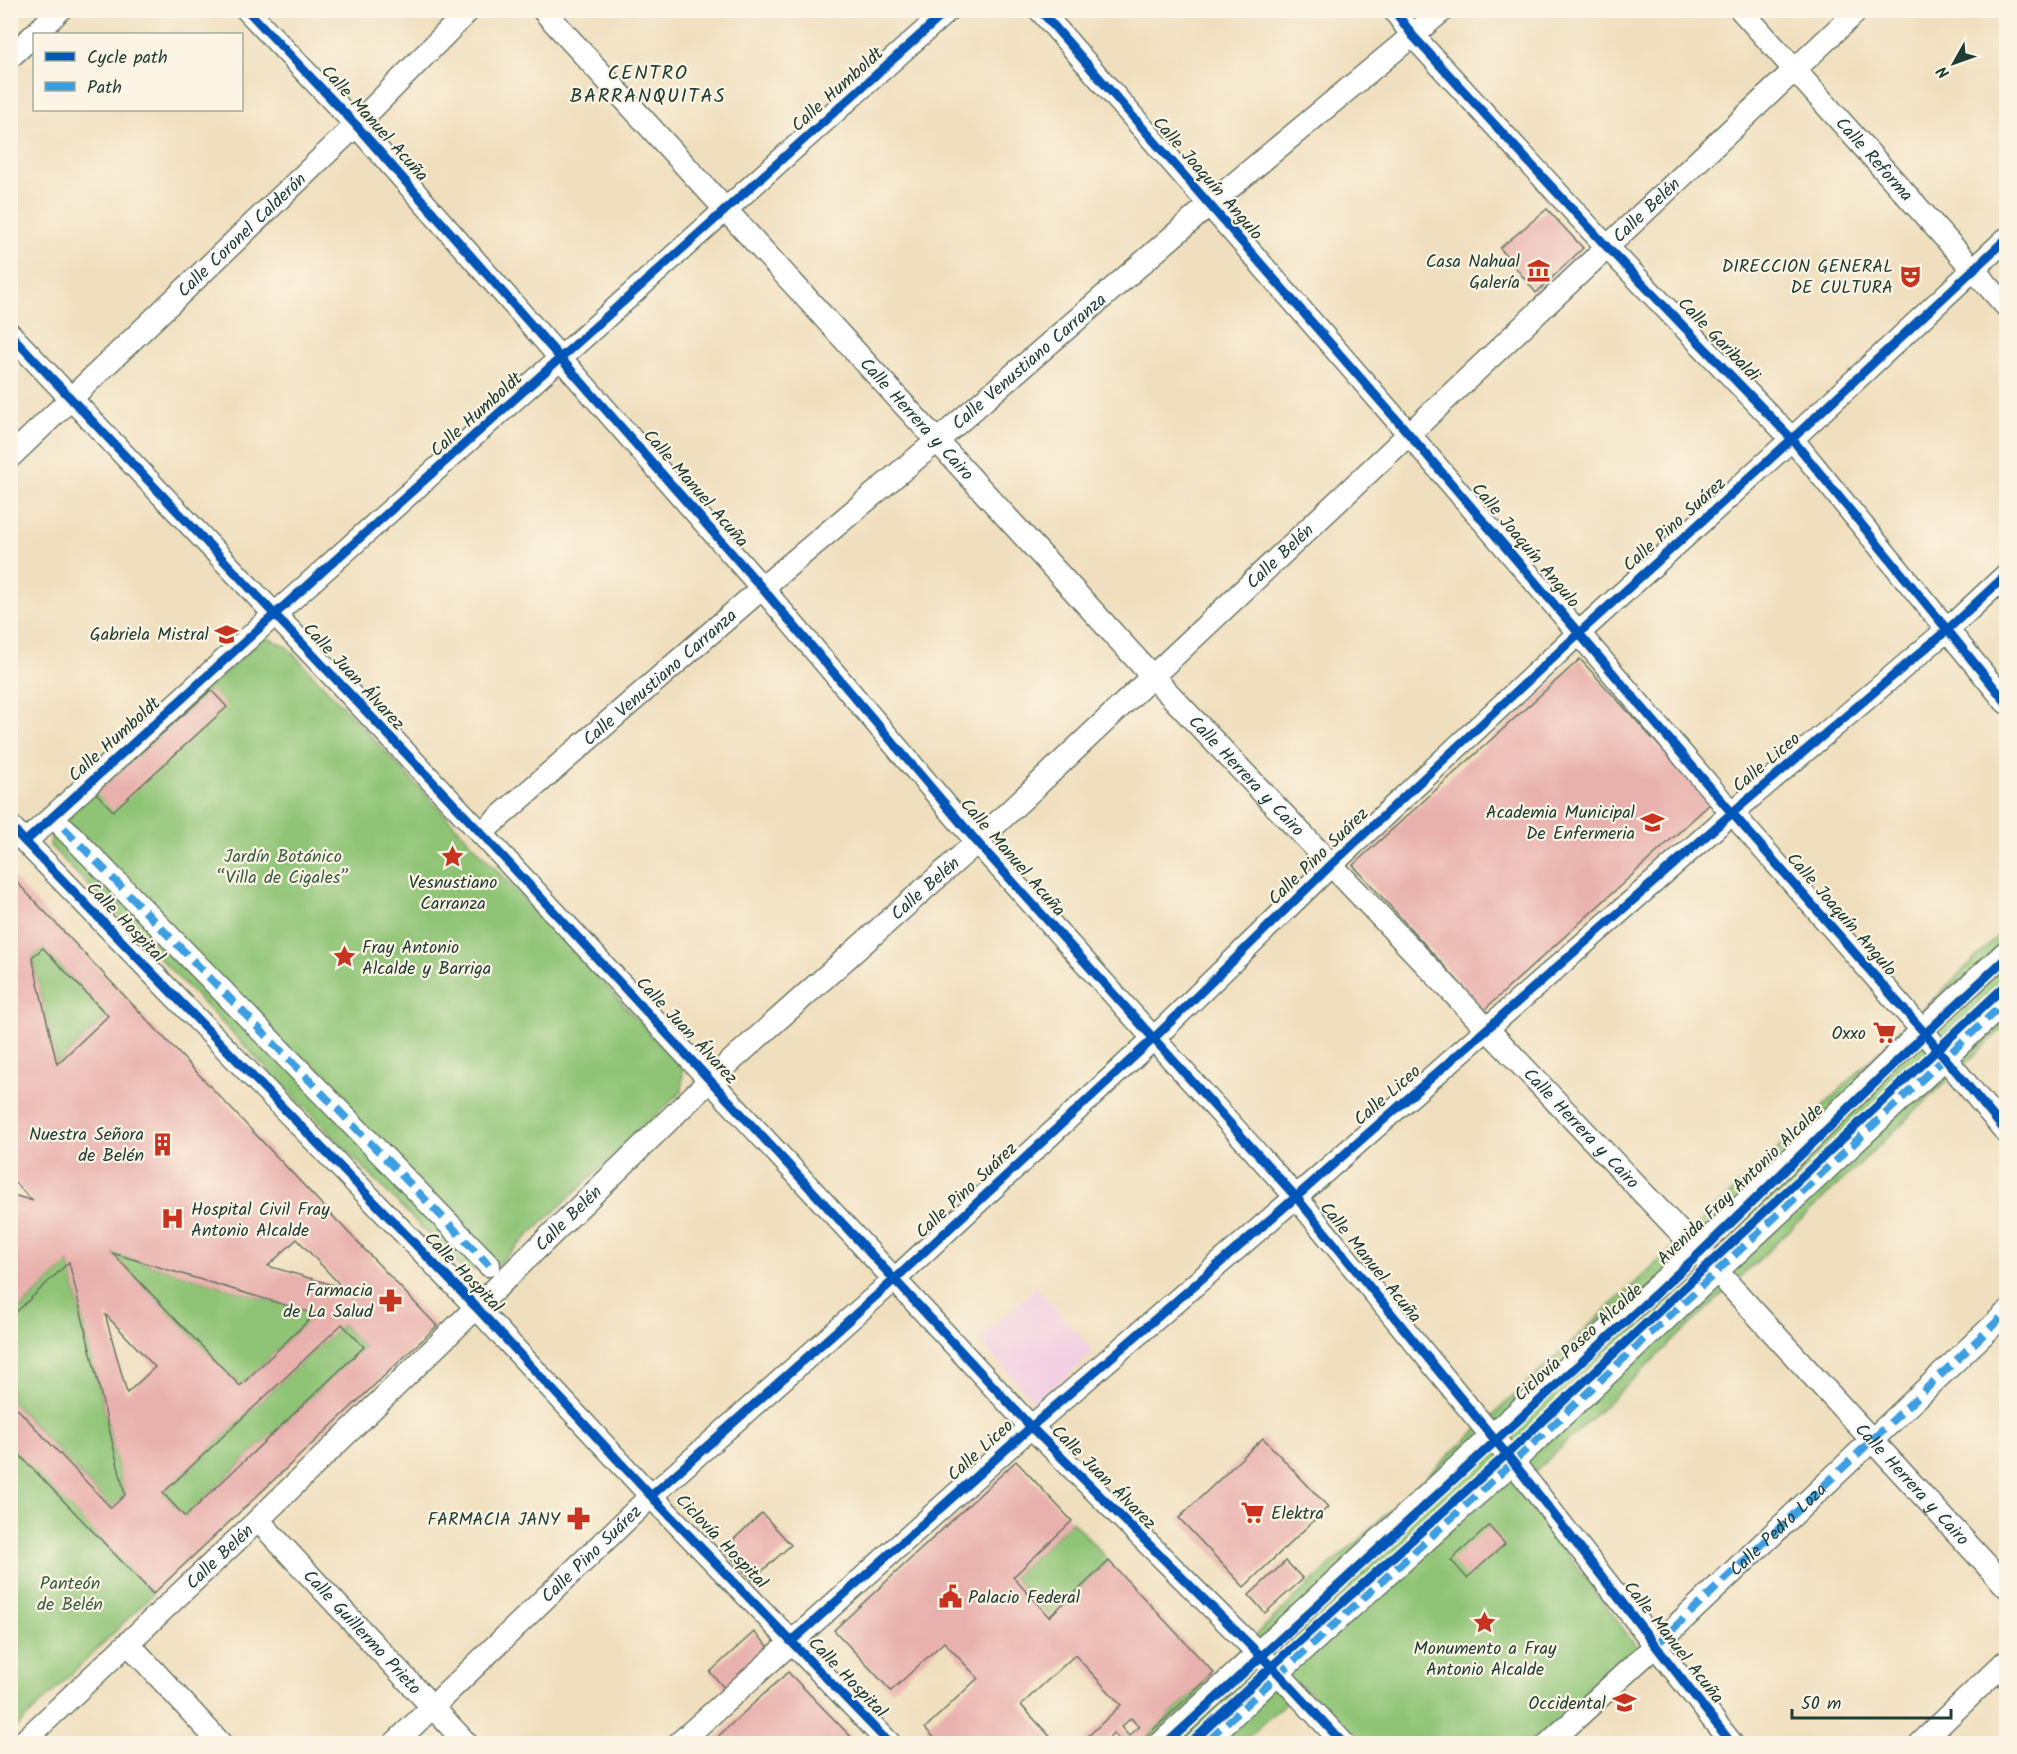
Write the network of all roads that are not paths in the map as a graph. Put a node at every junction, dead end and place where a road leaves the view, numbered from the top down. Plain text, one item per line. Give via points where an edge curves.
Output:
1 (60, 10) edge
2 (247, 10) edge
3 (469, 10) edge
4 (543, 10) edge
5 (948, 10) edge
6 (1040, 10) edge
7 (1394, 10) edge
8 (1443, 10) edge
9 (1741, 10) edge
10 (1858, 10) edge
11 (37, 33) edge
12 (1413, 36) junction
13 (33, 37) edge
14 (10, 57) edge
15 (1795, 70) junction
16 (356, 125) junction
17 (1209, 205) junction
18 (726, 211) junction
19 (2007, 238) edge
20 (1607, 247) junction
21 (1974, 270) junction
22 (2007, 306) edge
23 (10, 334) edge
24 (561, 359) junction
25 (71, 399) junction
26 (1409, 434) junction
27 (1792, 439) junction
28 (937, 441) junction
29 (10, 457) edge
30 (2007, 575) edge
31 (762, 588) junction
32 (275, 615) junction
33 (1947, 630) junction
34 (1579, 633) junction
35 (1152, 676) junction
36 (2007, 702) edge
37 (1732, 813) junction
38 (64, 828) dead end
39 (480, 833) junction
40 (18, 834) edge
41 (977, 842) junction
42 (1332, 865) junction
43 (2007, 952) edge
44 (2007, 1001) edge
45 (1487, 1029) junction
46 (1922, 1030) junction
47 (1153, 1039) junction
48 (1946, 1059) junction
49 (711, 1079) junction
50 (2007, 1132) edge
51 (1296, 1197) junction
52 (1697, 1250) junction
53 (489, 1265) dead end
54 (1717, 1273) junction
55 (895, 1279) junction
56 (476, 1307) junction
57 (2007, 1313) edge
58 (1031, 1427) junction
59 (1492, 1435) junction
60 (1871, 1440) junction
61 (1513, 1462) junction
62 (651, 1496) junction
63 (258, 1520) junction
64 (2007, 1586) edge
65 (128, 1642) junction
66 (791, 1642) junction
67 (1656, 1645) junction
68 (1257, 1653) junction
69 (2007, 1661) edge
70 (1278, 1673) junction
71 (432, 1706) junction
72 (21, 1743) edge
73 (221, 1743) edge
74 (393, 1743) edge
75 (467, 1743) edge
76 (678, 1743) edge
77 (890, 1743) edge
78 (1160, 1743) edge
79 (1203, 1743) edge
80 (1344, 1743) edge
81 (1548, 1743) edge
82 (1732, 1743) edge
83 (1920, 1743) edge

1 - 11 street
2 - 16 street, Calle Manuel Acuña
3 - 16 street, Calle Coronel Calderón
4 - 18 street, Calle Herrera y Cairo
5 - 18 street, Calle Humboldt
6 - 17 street, Calle Joaquín Angulo
7 - 12 street, Calle Garibaldi
8 - 12 street, Calle Venustiano Carranza
9 - 15 street, Calle Reforma
10 - 15 street, Calle Belén
12 - 17 street, Calle Venustiano Carranza
12 - 20 street, Calle Garibaldi
13 - 14 street
15 - 20 street, Calle Belén
15 - 21 street, Calle Reforma
16 - 24 street, Calle Manuel Acuña
16 - 25 street, Calle Coronel Calderón
17 - 26 street, Calle Joaquín Angulo
17 - 28 street, Calle Venustiano Carranza
18 - 24 street, Calle Humboldt
18 - 28 street, Calle Herrera y Cairo
19 - 21 street, Calle Pino Suárez
20 - 26 street, Calle Belén
20 - 27 street, Calle Garibaldi
21 - 22 street, Calle Reforma
21 - 27 street, Calle Pino Suárez
23 - 25 street, Calle Juan Álvarez
24 - 31 street, Calle Manuel Acuña
24 - 32 street, Calle Humboldt
25 - 29 street, Calle Coronel Calderón
25 - 32 street, Calle Juan Álvarez
26 - 34 street, Calle Joaquín Angulo
26 - 35 street, Calle Belén
27 - 33 street, Calle Garibaldi
27 - 34 street, Calle Pino Suárez
28 - 31 street, Calle Venustiano Carranza
28 - 35 street, Calle Herrera y Cairo
30 - 33 street, Calle Liceo
31 - 39 street, Calle Venustiano Carranza
31 - 41 street, Calle Manuel Acuña
32 - 39 street, Calle Juan Álvarez
32 - 40 street, Calle Humboldt
33 - 36 street, Calle Garibaldi
33 - 37 street, Calle Liceo
34 - 37 street, Calle Joaquín Angulo
34 - 42 street, Calle Pino Suárez
35 - 41 street, Calle Belén
35 - 42 street, Calle Herrera y Cairo
37 - 45 street, Calle Liceo
37 - 46 street, Calle Joaquín Angulo
38 - 53 street
39 - 49 street, Calle Juan Álvarez
40 - 56 street, Calle Hospital
41 - 47 street, Calle Manuel Acuña
41 - 49 street, Calle Belén
42 - 45 street, Calle Herrera y Cairo
42 - 47 street, Calle Pino Suárez
43 - 46 street, Avenida Fray Antonio Alcalde
44 - 48 street
45 - 51 street, Calle Liceo
45 - 52 street, Calle Herrera y Cairo
46 - 48 street, Calle Joaquín Angulo
46 - 52 street, Avenida Fray Antonio Alcalde
47 - 51 street, Calle Manuel Acuña
47 - 55 street, Calle Pino Suárez
48 - 50 street, Calle Joaquín Angulo
48 - 54 street
49 - 55 street, Calle Juan Álvarez
49 - 56 street, Calle Belén
51 - 58 street, Calle Liceo
51 - 59 street, Calle Manuel Acuña
52 - 54 street, Calle Herrera y Cairo
52 - 59 street, Avenida Fray Antonio Alcalde
54 - 60 street, Calle Herrera y Cairo
54 - 61 street
55 - 58 street, Calle Juan Álvarez
55 - 62 street, Calle Pino Suárez
56 - 62 street, Calle Hospital
56 - 63 street, Calle Belén
57 - 60 street, Calle Pedro Loza
58 - 66 street, Calle Liceo
58 - 68 street, Calle Juan Álvarez
59 - 61 street, Calle Manuel Acuña
59 - 68 street, Avenida Fray Antonio Alcalde
60 - 64 street, Calle Herrera y Cairo
60 - 67 street, Calle Pedro Loza
61 - 67 street, Calle Manuel Acuña
61 - 70 street
62 - 66 street, Calle Hospital
62 - 71 street, Calle Pino Suárez
63 - 65 street, Calle Belén
63 - 71 street, Calle Guillermo Prieto
65 - 72 street, Calle Belén
65 - 73 street
66 - 76 street, Calle Liceo
66 - 77 street, Calle Hospital
67 - 81 street, Calle Pedro Loza
67 - 82 street, Calle Manuel Acuña
68 - 70 street, Calle Juan Álvarez
68 - 78 street, Avenida Fray Antonio Alcalde
69 - 83 street
70 - 79 street
70 - 80 street, Calle Juan Álvarez
71 - 74 street, Calle Pino Suárez
71 - 75 street, Calle Guillermo Prieto

